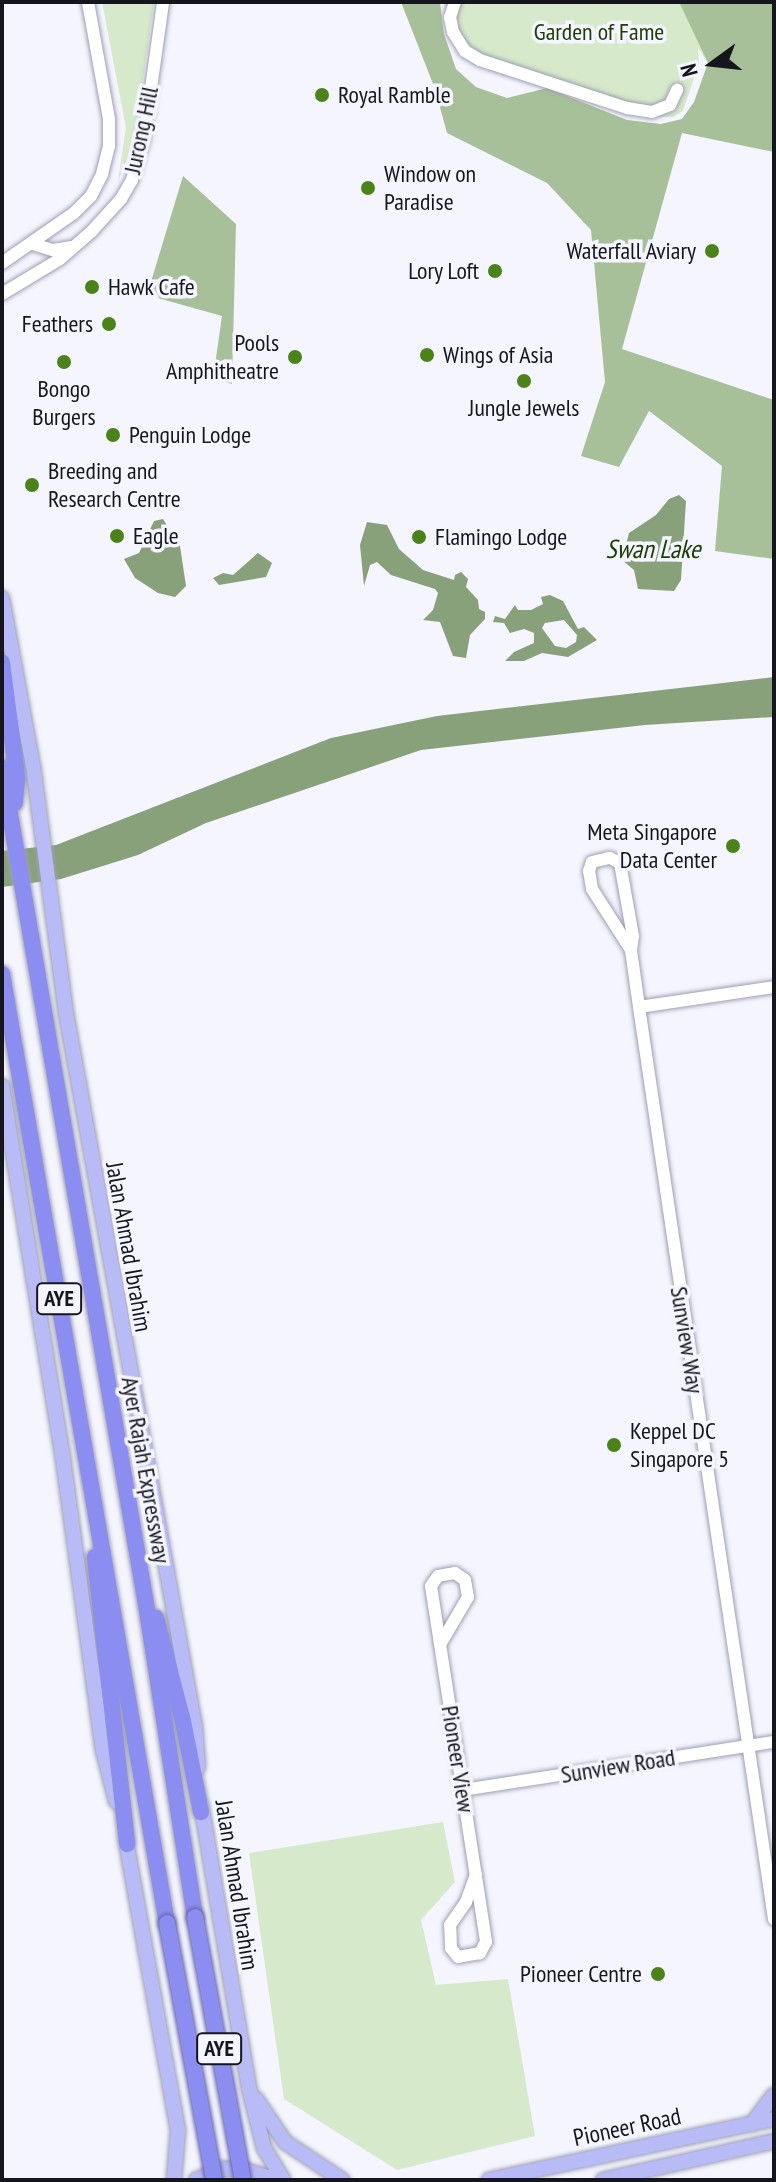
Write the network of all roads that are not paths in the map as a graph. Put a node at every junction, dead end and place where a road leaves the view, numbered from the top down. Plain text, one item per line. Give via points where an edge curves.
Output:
1 (88, 2) edge
2 (163, 2) edge
3 (455, 2) edge
4 (677, 90) dead end
5 (33, 244) junction
6 (74, 247) junction
7 (2, 263) edge
8 (44, 269) junction
9 (2, 294) edge
10 (2, 598) edge
11 (2, 662) edge
12 (2, 768) edge
13 (13, 828) junction
14 (631, 950) junction
15 (2, 974) edge
16 (774, 987) edge
17 (639, 1007) junction
18 (2, 1086) edge
19 (94, 1507) junction
20 (146, 1604) junction
21 (441, 1643) junction
22 (774, 1742) edge
23 (749, 1746) junction
24 (463, 1790) junction
25 (201, 1812) junction
26 (127, 1844) junction
27 (476, 1875) junction
28 (774, 1919) edge
29 (249, 2088) junction
30 (774, 2095) edge
31 (774, 2119) edge
32 (752, 2124) junction
33 (774, 2141) edge
34 (174, 2180) edge
35 (196, 2180) edge
36 (214, 2180) edge
37 (243, 2180) edge
38 (280, 2180) edge
39 (342, 2180) edge
40 (489, 2180) edge
41 (603, 2180) edge

1 - 5 street via 109,146 91,196
2 - 6 street, Jurong Hill via 144,138 132,180 108,215
3 - 4 street via 453,32 465,51 480,60 652,112 670,105
5 - 6 street via 53,250
5 - 7 street
5 - 8 street
6 - 8 street, Jurong Hill
8 - 9 street, Jurong Hill
10 - 25 main road, Jalan Ahmad Ibrahim via 34,773 90,1154 195,1727
11 - 13 highway via 17,778
12 - 13 highway, Ayer Rajah Expressway / AYE
13 - 20 highway, Ayer Rajah Expressway / AYE
14 - 14 street, Sunview Way via 592,889 592,862 610,858 620,863
14 - 17 street, Sunview Way
15 - 19 highway, AYE
16 - 17 street
17 - 23 street, Sunview Way
18 - 26 main road via 63,1459 103,1750
19 - 26 highway via 95,1581
19 - 36 highway, AYE, bridge
20 - 25 highway via 159,1624
20 - 37 highway, Ayer Rajah Expressway / AYE, bridge
21 - 21 street, Pioneer View via 431,1586 438,1576 455,1573 465,1580 468,1597
21 - 24 street, Pioneer View
22 - 23 street, Sunview Road
23 - 24 street, Sunview Road
23 - 28 street, Sunview Way
24 - 27 street, Pioneer View
25 - 29 main road, Jalan Ahmad Ibrahim
26 - 34 main road via 178,2130
27 - 27 street, Pioneer View via 485,1947 458,1957 451,1948 450,1925
29 - 38 main road, Jalan Ahmad Ibrahim via 264,2148
29 - 39 main road via 285,2142
30 - 32 main road
31 - 32 main road, Pioneer Road
32 - 40 main road, Pioneer Road
33 - 41 main road, Pioneer Road
35 - 38 main road via 223,2169

